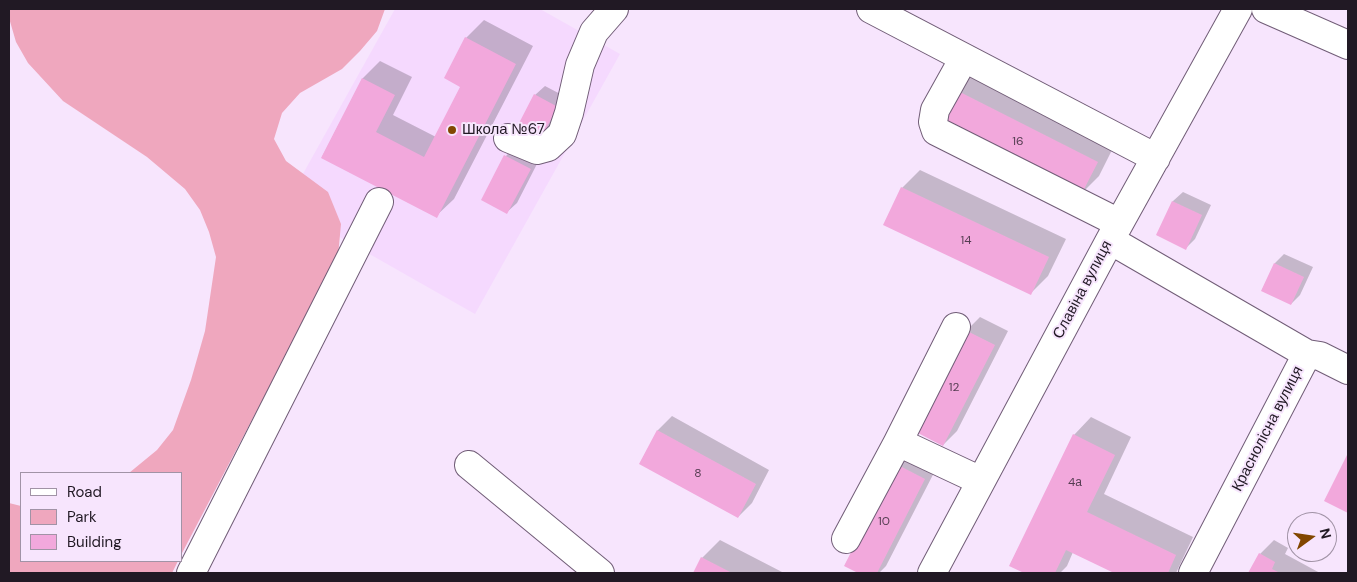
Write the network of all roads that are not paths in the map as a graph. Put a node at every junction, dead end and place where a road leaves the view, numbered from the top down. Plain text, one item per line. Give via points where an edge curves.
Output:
1 (614, 9) edge
2 (871, 9) edge
3 (1238, 9) edge
4 (1266, 9) edge
5 (1348, 45) edge
6 (964, 58) junction
7 (508, 138) dead end
8 (1156, 158) junction
9 (379, 202) dead end
10 (1115, 231) junction
11 (956, 327) dead end
12 (1307, 354) junction
13 (1348, 370) edge
14 (898, 442) junction
15 (468, 465) dead end
16 (981, 481) junction
17 (846, 540) dead end
18 (192, 573) edge
19 (600, 573) edge
20 (932, 573) edge
21 (1193, 573) edge

1 - 7 street via 594,32 580,66 562,134 548,147 537,150
2 - 6 street
3 - 8 street, Славіна вулиця
4 - 5 street
6 - 8 street
6 - 10 street, Краснолісна вулиця via 935,110 933,122 936,131
8 - 10 street, Славіна вулиця
9 - 18 street
10 - 12 street, Краснолісна вулиця
10 - 16 street, Славіна вулиця
11 - 14 street
12 - 13 street via 1320,356
12 - 21 street, Краснолісна вулиця
14 - 16 street
14 - 17 street
15 - 19 street
16 - 20 street, Славіна вулиця

